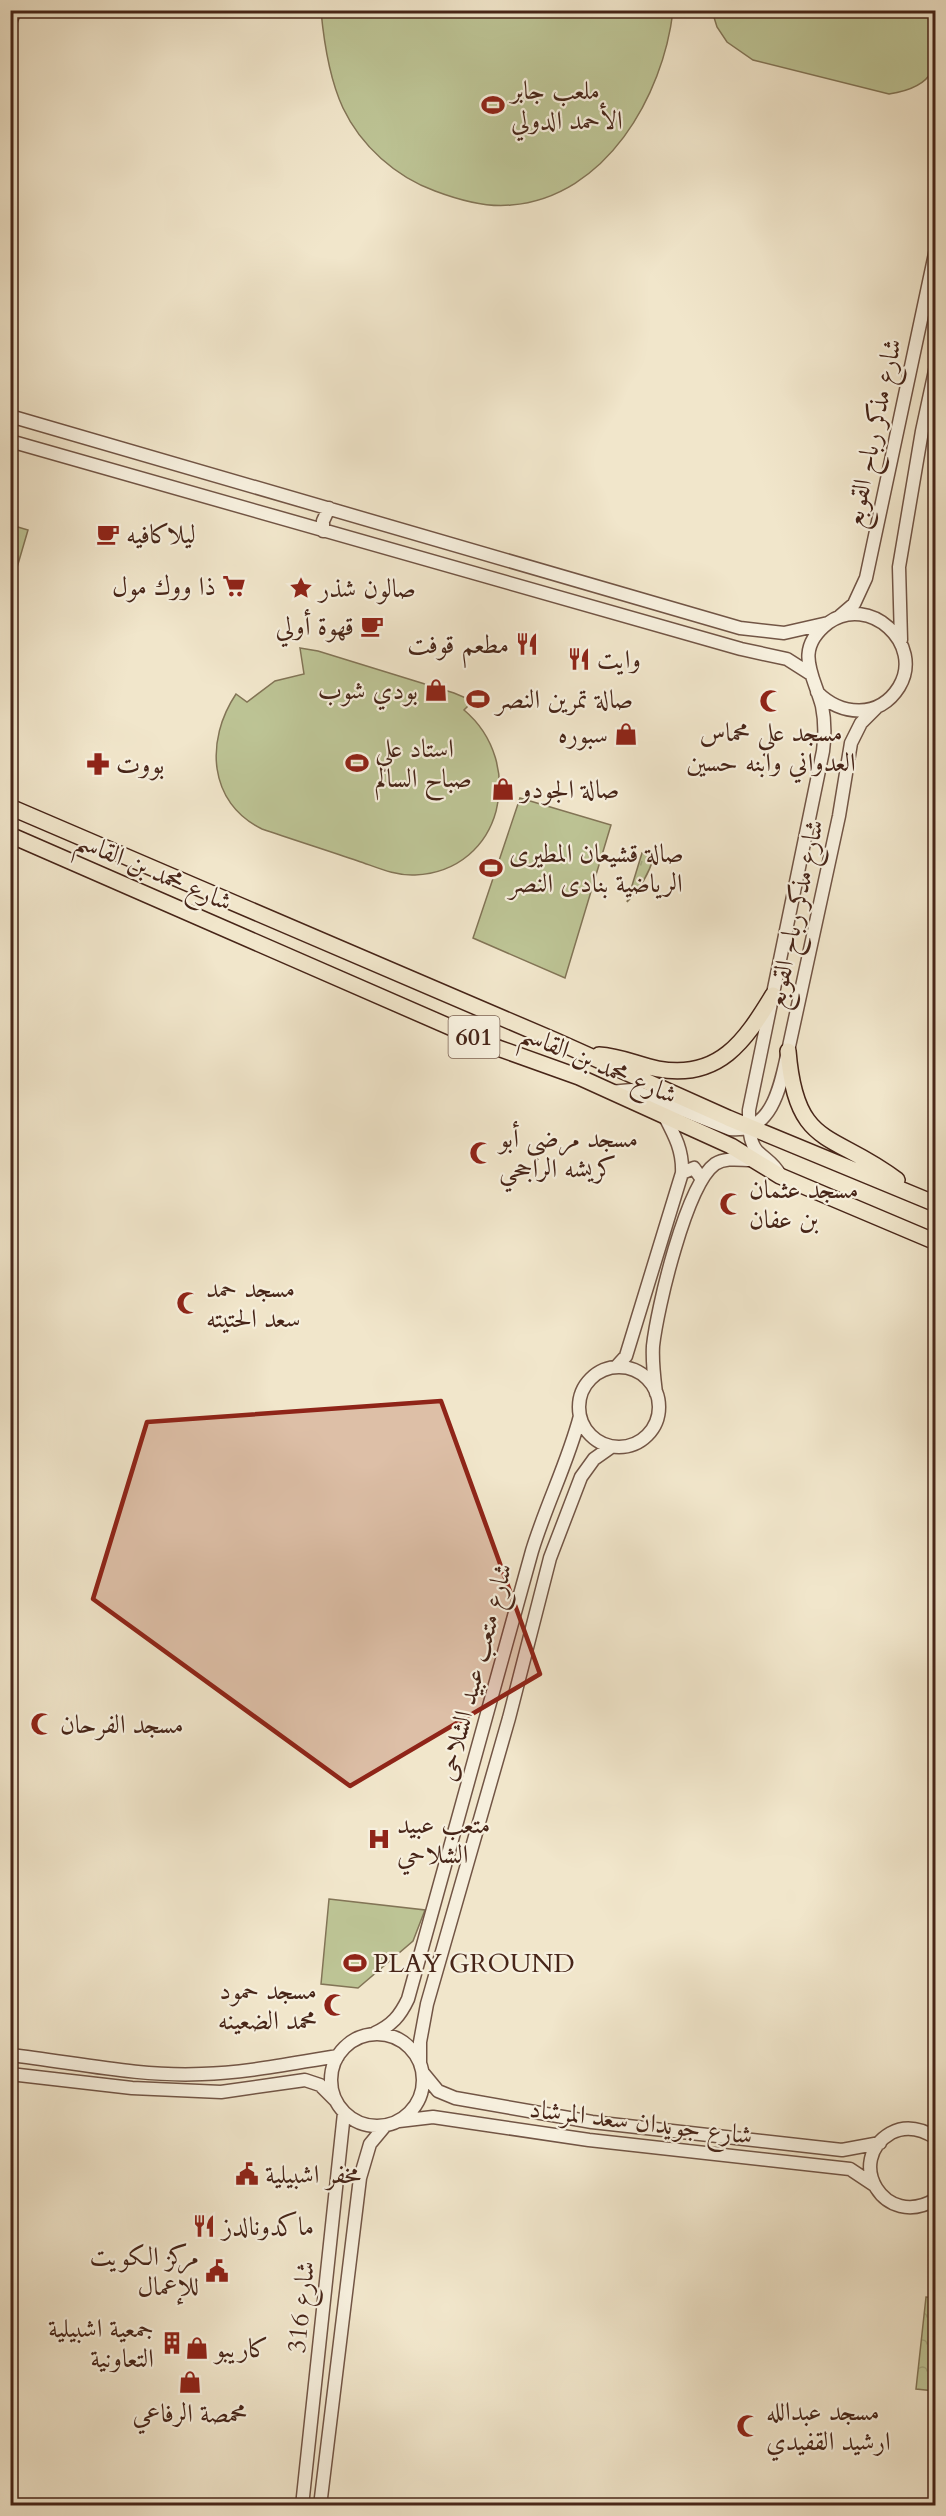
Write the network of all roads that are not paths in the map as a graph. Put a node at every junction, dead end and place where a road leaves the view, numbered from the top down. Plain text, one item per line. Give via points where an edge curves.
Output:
1 (15, 10) edge
2 (11, 22) edge
3 (936, 249) edge
4 (936, 366) edge
5 (10, 416) edge
6 (10, 424) edge
7 (67, 432) junction
8 (10, 441) edge
9 (329, 508) junction
10 (323, 531) junction
11 (833, 620) junction
12 (901, 642) junction
13 (809, 673) junction
14 (818, 692) junction
15 (877, 707) junction
16 (10, 807) edge
17 (10, 835) edge
18 (774, 995) junction
19 (788, 1052) junction
20 (588, 1055) junction
21 (609, 1092) junction
22 (665, 1117) junction
23 (750, 1125) junction
24 (752, 1160) junction
25 (682, 1173) junction
26 (780, 1176) junction
27 (701, 1178) junction
28 (913, 1194) junction
29 (936, 1204) edge
30 (936, 1242) edge
31 (616, 1367) junction
32 (656, 1393) junction
33 (580, 1416) junction
34 (611, 1447) junction
35 (375, 2033) junction
36 (10, 2055) edge
37 (338, 2056) junction
38 (420, 2062) junction
39 (10, 2074) edge
40 (424, 2074) junction
41 (336, 2101) junction
42 (344, 2113) junction
43 (399, 2121) junction
44 (385, 2126) junction
45 (936, 2138) edge
46 (880, 2143) junction
47 (339, 2171) junction
48 (360, 2178) junction
49 (874, 2185) junction
50 (936, 2199) edge
51 (302, 2505) edge
52 (320, 2505) edge

1 - 2 street
3 - 11 street, شارع مذكر رباح القوبع via 866,578 854,604
4 - 12 street, شارع مذكر رباح القوبع via 899,567
5 - 7 street
6 - 7 street via 50,434
7 - 9 street
8 - 10 street
9 - 10 street
9 - 11 street via 754,631 799,632
10 - 13 street via 779,656
11 - 12 street via 856,614 874,617 894,631
11 - 13 street via 811,645
12 - 15 street via 905,656 902,679 890,699
13 - 14 street
14 - 15 street via 838,708 851,712
14 - 18 street, شارع مذكر رباح القوبع via 824,715 823,751
15 - 19 street, شارع مذكر رباح القوبع via 861,723 851,743
16 - 20 main road, شارع محمد بن القاسم / 601
17 - 21 main road, شارع محمد بن القاسم / 601 via 482,1041
18 - 20 main road via 743,1042 731,1053 702,1067 670,1071 614,1056
18 - 23 street, شارع مذكر رباح القوبع via 752,1091
19 - 23 street, شارع مذكر رباح القوبع via 772,1107
19 - 28 main road via 793,1093 812,1127
20 - 23 main road, شارع محمد بن القاسم / 601
21 - 22 main road, شارع محمد بن القاسم / 601
21 - 23 street via 638,1092 730,1129
22 - 24 main road, شارع محمد بن القاسم / 601 via 739,1150
22 - 25 street via 680,1146
23 - 26 street, شارع مذكر رباح القوبع via 754,1146
23 - 28 main road, شارع محمد بن القاسم / 601
24 - 26 main road, شارع محمد بن القاسم / 601
24 - 27 street via 723,1161
25 - 27 street via 694,1168
25 - 31 street via 626,1356
26 - 30 main road, شارع محمد بن القاسم / 601
27 - 32 street via 660,1306 653,1347
28 - 29 main road, شارع محمد بن القاسم / 601
31 - 32 street via 641,1374
31 - 33 street via 595,1375 586,1384 580,1396
32 - 34 street via 658,1415 650,1432 633,1444
33 - 34 street via 591,1436
33 - 35 street, شارع متعب عبيد الشلاحى via 535,1540 408,1999 391,2025
34 - 38 street, شارع متعب عبيد الشلاحى via 594,1459 581,1477 550,1558 509,1718 427,2004
35 - 37 street via 347,2044
35 - 38 street via 402,2040
36 - 37 street via 201,2074
37 - 41 street via 331,2078
38 - 40 street
39 - 41 street via 132,2088 221,2092 305,2080 320,2085
40 - 43 street via 418,2102
40 - 46 street, شارع جويدان سعد المرشاد via 438,2091 455,2098 581,2120 842,2150
41 - 42 street
42 - 44 street via 356,2122
42 - 47 street, شارع 316
43 - 44 street
43 - 49 street, شارع جويدان سعد المرشاد via 433,2117 589,2140 850,2169
44 - 48 street, شارع 316 via 370,2144
45 - 46 street, شارع جويدان سعد المرشاد via 927,2132 904,2129
46 - 49 street via 871,2163
47 - 48 street via 350,2168
47 - 51 street, شارع 316
48 - 52 street, شارع 316
49 - 50 street, شارع جويدان سعد المرشاد via 882,2197 904,2208 926,2205

